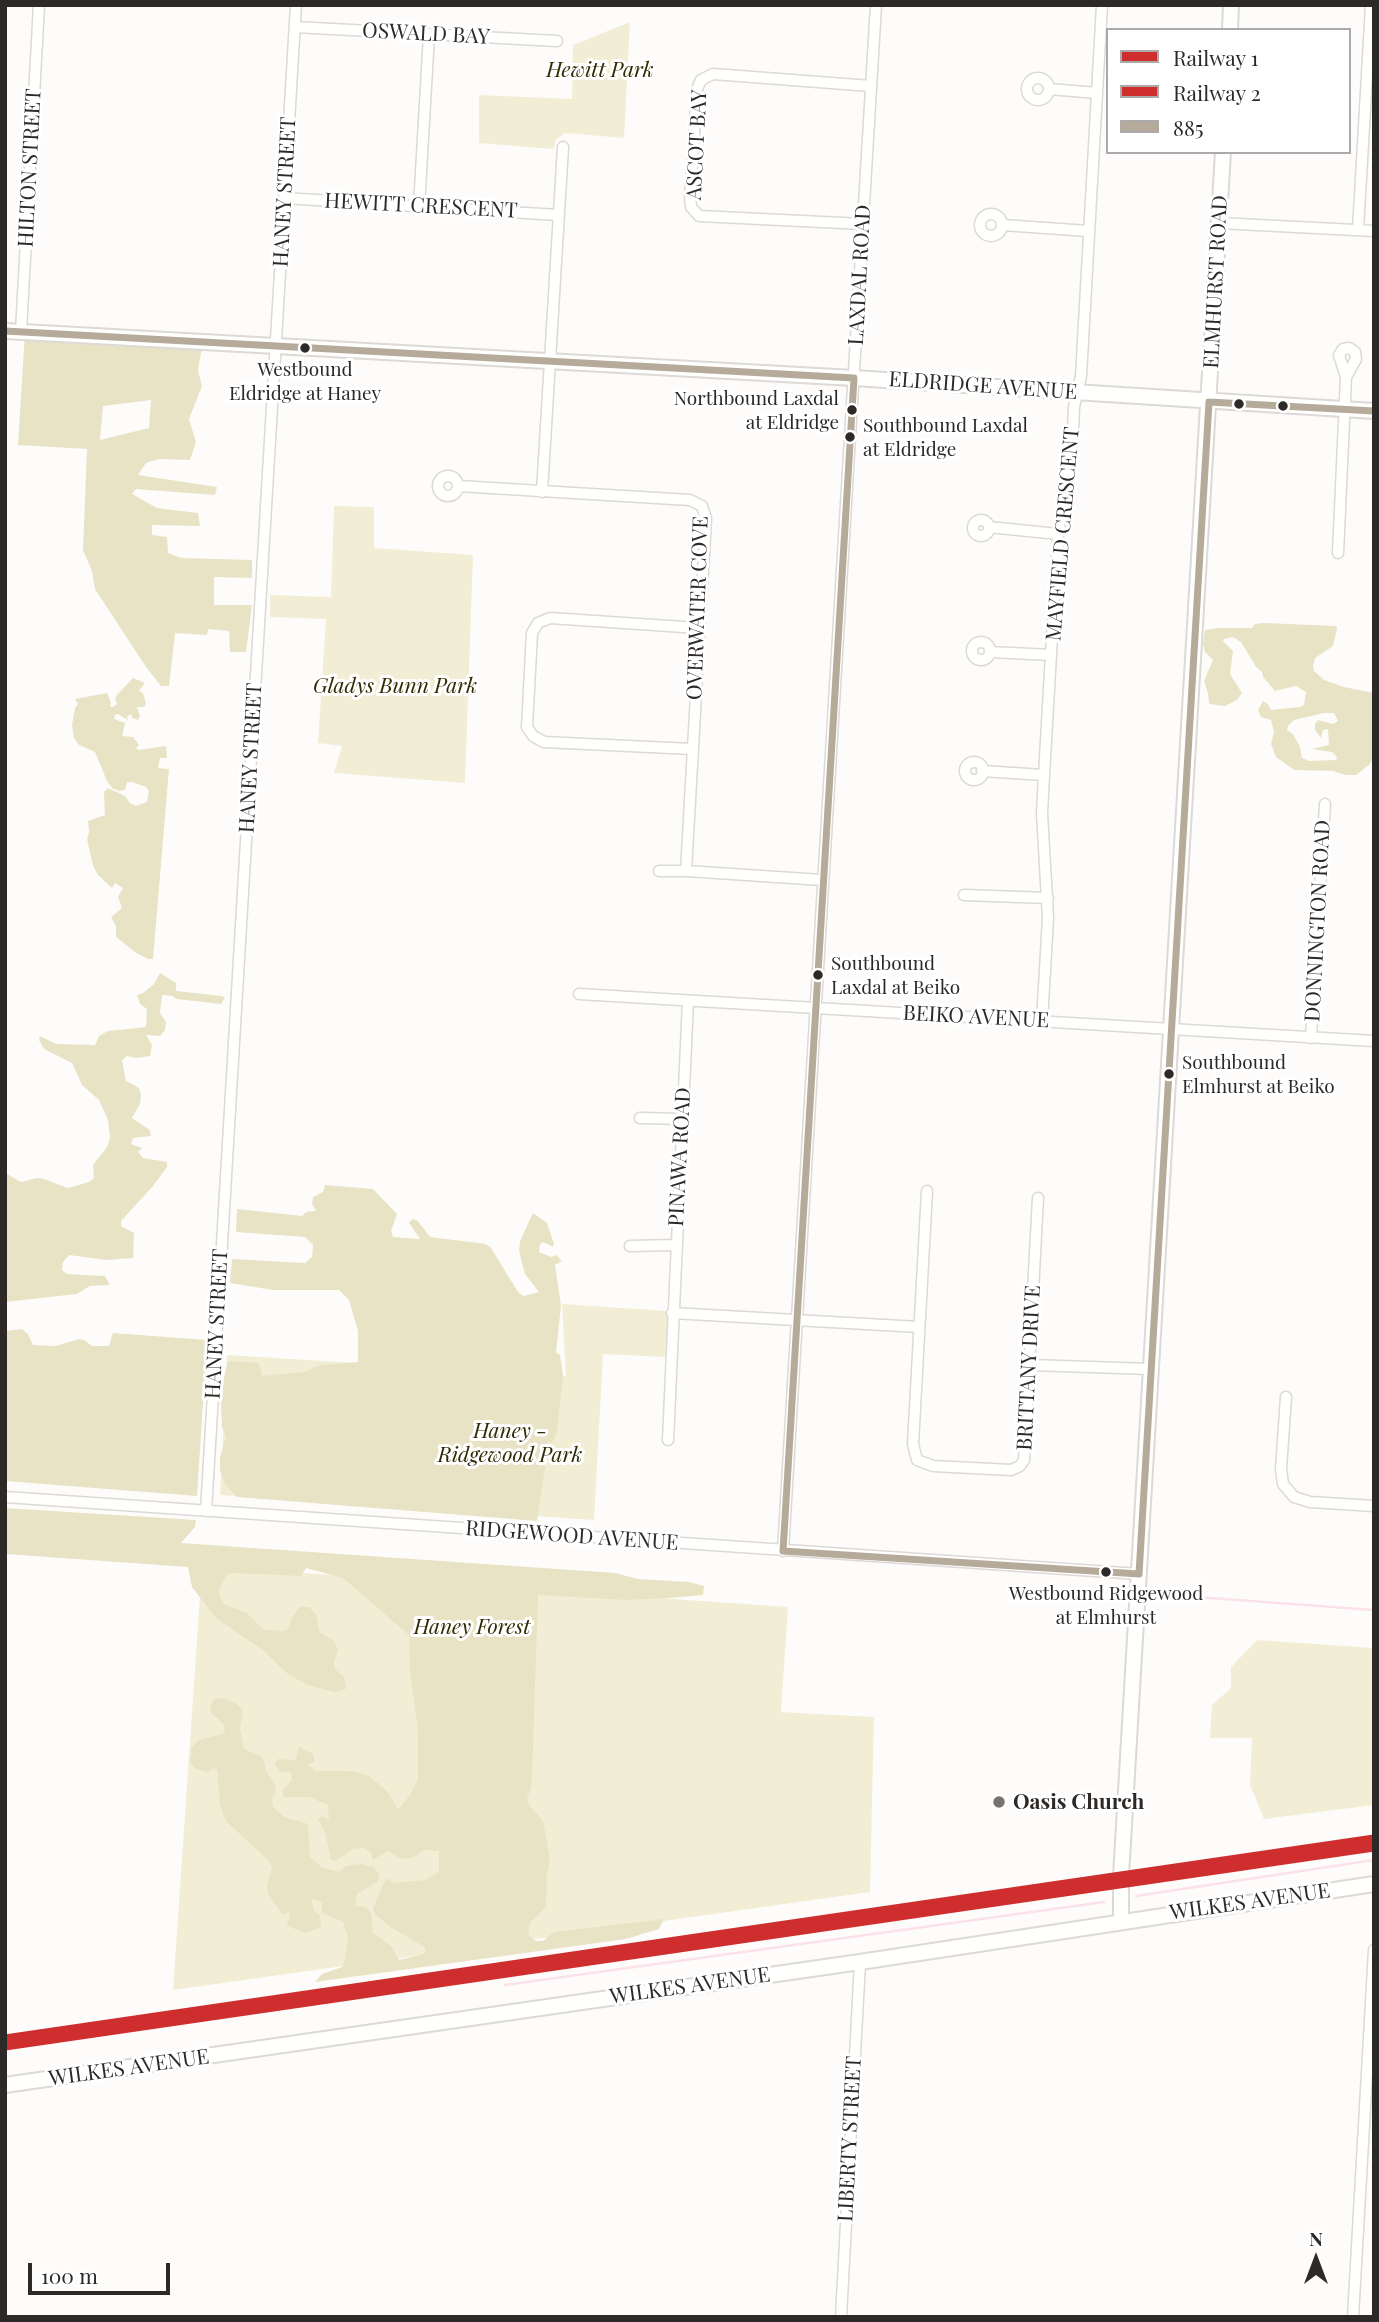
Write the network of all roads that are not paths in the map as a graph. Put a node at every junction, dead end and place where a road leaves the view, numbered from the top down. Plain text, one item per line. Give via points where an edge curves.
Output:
1 (39, 5) edge
2 (296, 5) edge
3 (876, 5) edge
4 (1102, 5) edge
5 (1231, 5) edge
6 (1371, 5) edge
7 (295, 27) junction
8 (1230, 28) edge
9 (429, 34) junction
10 (557, 41) dead end
11 (871, 86) junction
12 (1049, 89) dead end
13 (1097, 93) junction
14 (563, 147) dead end
15 (1223, 154) edge
16 (284, 198) junction
17 (419, 206) junction
18 (558, 215) junction
19 (1219, 223) junction
20 (863, 224) junction
21 (1003, 225) dead end
22 (1358, 230) junction
23 (1088, 231) junction
24 (1374, 231) edge
25 (5, 331) edge
26 (21, 331) junction
27 (275, 345) junction
28 (551, 362) junction
29 (1346, 377) dead end
30 (854, 378) junction
31 (1078, 392) junction
32 (1209, 402) junction
33 (1346, 410) junction
34 (1374, 411) edge
35 (458, 486) dead end
36 (542, 492) junction
37 (989, 527) dead end
38 (1058, 534) junction
39 (1338, 553) dead end
40 (699, 628) junction
41 (990, 652) dead end
42 (1051, 655) junction
43 (692, 749) junction
44 (982, 771) dead end
45 (1044, 775) junction
46 (1325, 804) dead end
47 (659, 871) dead end
48 (686, 871) junction
49 (822, 880) junction
50 (964, 895) dead end
51 (1048, 898) junction
52 (579, 994) dead end
53 (688, 1000) junction
54 (815, 1008) junction
55 (1042, 1021) junction
56 (1170, 1030) junction
57 (1311, 1038) junction
58 (1374, 1041) edge
59 (640, 1118) dead end
60 (682, 1119) junction
61 (927, 1191) dead end
62 (1038, 1198) dead end
63 (675, 1245) junction
64 (630, 1246) dead end
65 (673, 1313) junction
66 (797, 1320) junction
67 (919, 1327) junction
68 (1030, 1365) junction
69 (1151, 1369) junction
70 (1286, 1397) dead end
71 (668, 1440) dead end
72 (5, 1497) edge
73 (1374, 1506) edge
74 (206, 1510) junction
75 (783, 1551) junction
76 (1139, 1574) junction
77 (1374, 1884) edge
78 (1121, 1921) junction
79 (1374, 1950) edge
80 (860, 1962) junction
81 (5, 2085) edge
82 (841, 2317) edge
83 (1353, 2317) edge

1 - 26 street, HILTON STREET
2 - 7 street, HANEY STREET
3 - 11 street, LAXDAL ROAD
4 - 13 street, MAYFIELD CRESCENT
5 - 8 street
6 - 22 street
7 - 9 street, OSWALD BAY
7 - 16 street, HANEY STREET
9 - 10 street, OSWALD BAY
9 - 17 street
11 - 20 street, LAXDAL ROAD
11 - 20 street, ASCOT BAY via 713,75 701,80 690,197 699,216
12 - 13 street
13 - 23 street, MAYFIELD CRESCENT
14 - 18 street
15 - 19 street, ELMHURST ROAD
16 - 17 street, HEWITT CRESCENT
16 - 27 street, HANEY STREET
17 - 18 street, HEWITT CRESCENT
18 - 28 street
19 - 22 street
19 - 32 street, ELMHURST ROAD
20 - 30 street, LAXDAL ROAD
21 - 23 street
22 - 24 street
23 - 31 street, MAYFIELD CRESCENT
25 - 26 street, ELDRIDGE AVENUE
26 - 27 street, ELDRIDGE AVENUE
27 - 28 street, ELDRIDGE AVENUE
27 - 74 street, HANEY STREET
28 - 30 street, ELDRIDGE AVENUE
28 - 36 street
29 - 33 street
30 - 31 street, ELDRIDGE AVENUE
30 - 49 street, LAXDAL ROAD
31 - 32 street, ELDRIDGE AVENUE
31 - 38 street, MAYFIELD CRESCENT
32 - 33 street, ELDRIDGE AVENUE
32 - 56 street, ELMHURST ROAD
33 - 34 street, ELDRIDGE AVENUE
33 - 39 street
35 - 36 street, OVERWATER COVE
36 - 40 street, OVERWATER COVE via 690,500 702,506 706,519
37 - 38 street
38 - 42 street, MAYFIELD CRESCENT
40 - 43 street, OVERWATER COVE
40 - 43 street via 550,618 538,623 532,633 527,727 534,736 544,742
41 - 42 street
42 - 45 street, MAYFIELD CRESCENT
43 - 48 street, OVERWATER COVE
44 - 45 street
45 - 51 street, MAYFIELD CRESCENT
46 - 57 street, DONNINGTON ROAD
47 - 48 street
48 - 49 street
49 - 54 street, LAXDAL ROAD
50 - 51 street
51 - 55 street, MAYFIELD CRESCENT
52 - 53 street, BEIKO AVENUE
53 - 54 street, BEIKO AVENUE
53 - 60 street, PINAWA ROAD
54 - 55 street, BEIKO AVENUE
54 - 66 street, LAXDAL ROAD
55 - 56 street, BEIKO AVENUE
56 - 57 street, BEIKO AVENUE
56 - 69 street, ELMHURST ROAD
57 - 58 street, BEIKO AVENUE
59 - 60 street
60 - 63 street, PINAWA ROAD
61 - 67 street, BRITTANY DRIVE
62 - 68 street, BRITTANY DRIVE
63 - 64 street
63 - 65 street, PINAWA ROAD
65 - 66 street
65 - 71 street, PINAWA ROAD
66 - 67 street
66 - 75 street, LAXDAL ROAD
67 - 68 street, BRITTANY DRIVE via 914,1444 922,1464 998,1471 1020,1466 1026,1450
68 - 69 street
69 - 76 street, ELMHURST ROAD
70 - 73 street via 1283,1484 1294,1497 1310,1502
72 - 74 street, RIDGEWOOD AVENUE
74 - 75 street, RIDGEWOOD AVENUE
75 - 76 street, RIDGEWOOD AVENUE
76 - 78 street, ELMHURST ROAD
77 - 78 street, WILKES AVENUE
78 - 80 street, WILKES AVENUE
79 - 83 street
80 - 81 street, WILKES AVENUE
80 - 82 street, LIBERTY STREET

